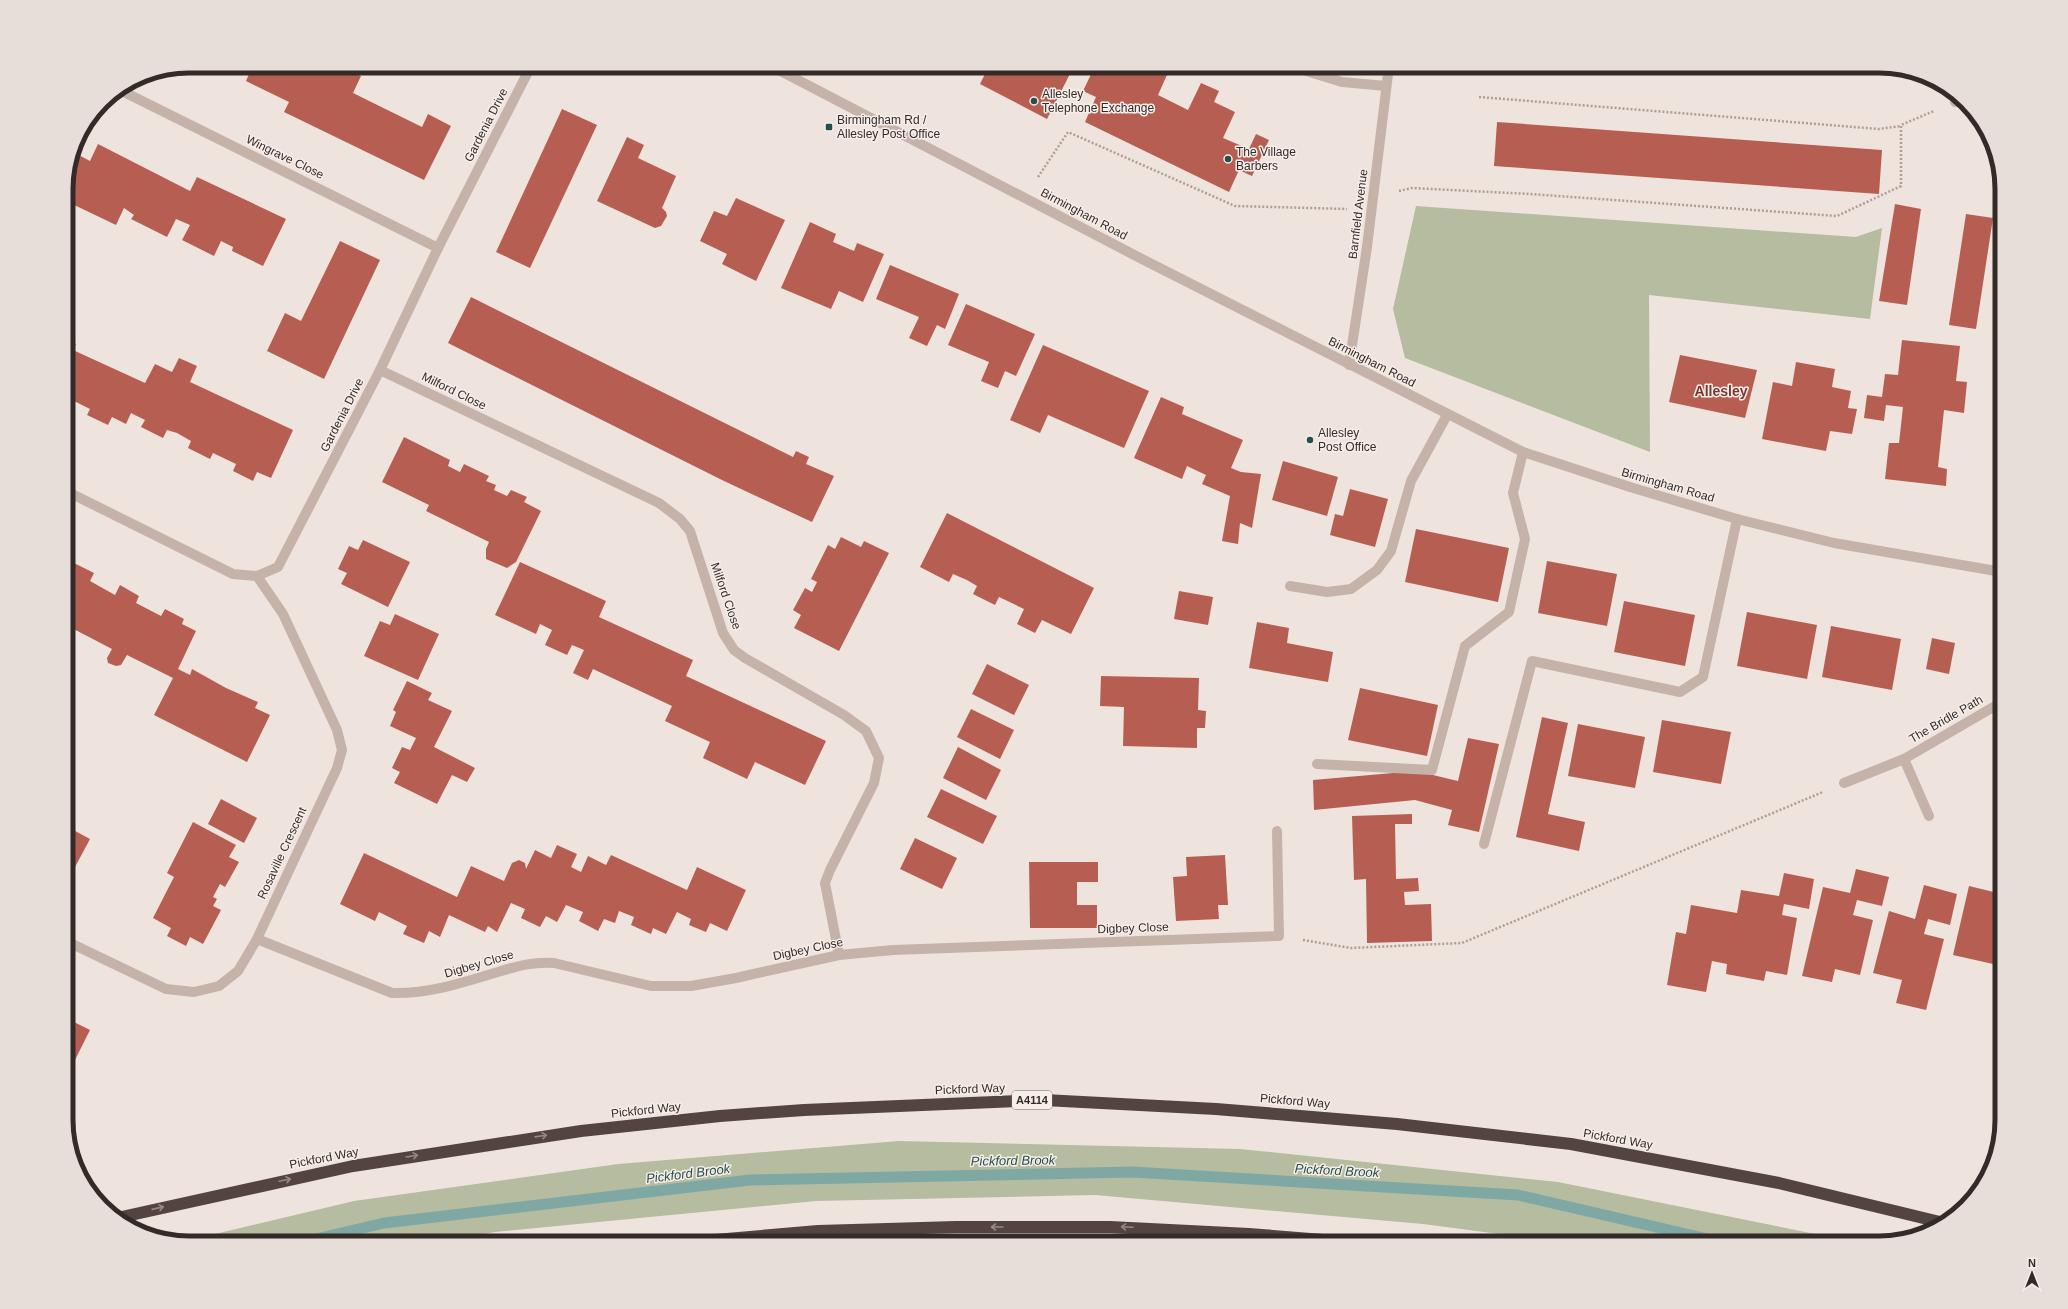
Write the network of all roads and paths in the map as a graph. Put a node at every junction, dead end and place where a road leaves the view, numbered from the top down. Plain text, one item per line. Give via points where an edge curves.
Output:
1 (527, 73) edge
2 (784, 73) edge
3 (1313, 73) edge
4 (1388, 73) edge
5 (1386, 86) junction
6 (125, 93) edge
7 (1479, 98) dead end
8 (1953, 100) edge
9 (1901, 126) junction
10 (1025, 198) junction
11 (1373, 198) junction
12 (438, 248) junction
13 (1348, 365) junction
14 (380, 370) junction
15 (1447, 415) junction
16 (1523, 452) junction
17 (73, 494) edge
18 (1737, 518) junction
19 (1995, 571) edge
20 (257, 576) junction
21 (1290, 586) dead end
22 (1995, 706) edge
23 (1904, 759) junction
24 (1317, 764) dead end
25 (1844, 783) joint
26 (1929, 816) dead end
27 (1277, 831) dead end
28 (1484, 844) dead end
29 (1279, 936) junction
30 (256, 939) junction
31 (73, 943) edge
32 (839, 954) junction
33 (125, 1216) edge
34 (1935, 1221) edge
35 (760, 1236) edge
36 (1274, 1236) edge

1 - 12 street, Gardenia Drive
2 - 10 street, Birmingham Road
3 - 5 street via 1342,82
4 - 5 street, Barnfield Avenue
5 - 11 street, Barnfield Avenue
6 - 12 street, Wingrave Close
7 - 9 path via 1880,129
8 - 9 path
9 - 11 path via 1901,186 1836,216 1537,194 1412,188
10 - 11 path via 1068,132 1235,206 1344,210
10 - 13 street, Birmingham Road
11 - 13 street, Barnfield Avenue
12 - 14 street, Gardenia Drive
13 - 15 street, Birmingham Road
14 - 20 street, Gardenia Drive via 278,567
14 - 32 street, Milford Close via 659,504 680,518 690,531 723,633 734,650 866,731 878,758 874,783 825,883
15 - 16 street, Birmingham Road
15 - 21 street via 1411,481 1391,551 1377,570 1351,589 1327,592
16 - 18 street, Birmingham Road
16 - 24 street via 1513,493 1525,539 1509,612 1465,646 1432,770
17 - 20 street, Gardenia Drive via 233,574
18 - 19 street, Birmingham Road via 1834,542
18 - 28 street via 1703,677 1680,692 1532,661
20 - 30 street, Rosaville Crescent via 283,614 337,730 342,750 337,768
22 - 23 street, The Bridle Path
23 - 25 street, The Bridle Path
23 - 26 street, The Bridle Path
25 - 29 path via 1462,943 1351,948
27 - 29 street
29 - 32 street, Digbey Close
30 - 31 street, Rosaville Crescent via 238,971 219,986 194,992 166,989
30 - 32 street, Digbey Close via 392,993 408,994 448,987 537,962 554,963 650,986 691,986
33 -> 34 highway, Pickford Way / A4114 via 353,1166 581,1130 797,1111 1044,1100 1216,1109 1373,1122 1571,1144 1778,1183
36 -> 35 highway via 1110,1227 956,1227 818,1231

